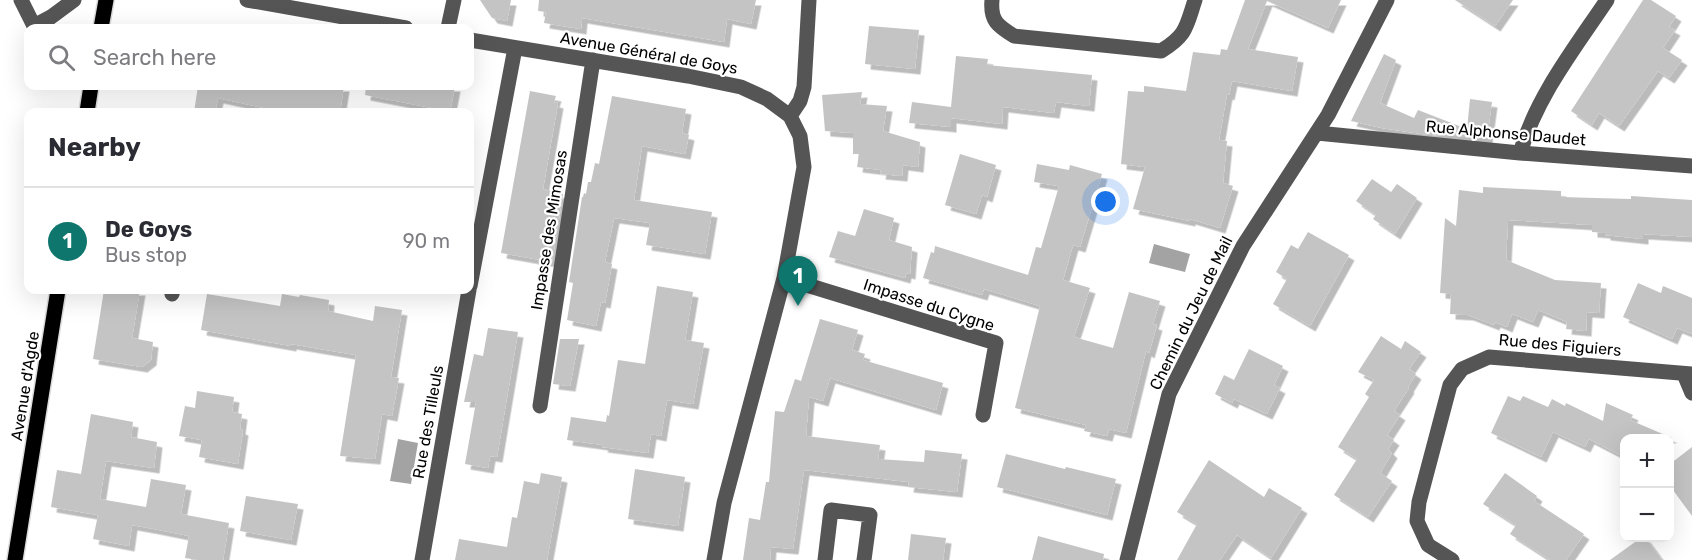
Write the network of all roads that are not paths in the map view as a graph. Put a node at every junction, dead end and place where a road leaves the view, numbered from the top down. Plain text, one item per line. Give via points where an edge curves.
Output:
1 (21, 0) edge
2 (74, 0) edge
3 (106, 0) edge
4 (247, 0) edge
5 (453, 0) edge
6 (809, 0) edge
7 (993, 0) edge
8 (1195, 0) edge
9 (1387, 0) edge
10 (1607, 0) edge
11 (33, 24) edge
12 (39, 24) edge
13 (102, 24) edge
14 (383, 24) edge
15 (449, 24) edge
16 (474, 41) edge
17 (515, 48) junction
18 (592, 60) junction
19 (90, 90) edge
20 (88, 108) edge
21 (790, 116) junction
22 (1317, 133) junction
23 (1520, 153) junction
24 (1692, 166) edge
25 (474, 264) edge
26 (784, 278) junction
27 (57, 294) edge
28 (468, 294) edge
29 (1688, 374) edge
30 (1692, 393) edge
31 (540, 406) dead end
32 (983, 415) dead end
33 (15, 560) edge
34 (422, 560) edge
35 (714, 560) edge
36 (825, 560) edge
37 (864, 560) edge
38 (1126, 560) edge
39 (1452, 560) edge

1 - 11 street
2 - 12 street
3 - 13 main road
4 - 14 street
5 - 15 street
6 - 21 street via 804,87
7 - 8 street via 991,11 998,26 1014,36 1161,51 1177,42 1185,31
9 - 22 street, Chemin du Jeu de Mail
10 - 23 street via 1548,89
16 - 17 street, Avenue Général de Goys
17 - 18 street, Avenue Général de Goys
17 - 25 street, Rue des Tilleuls
18 - 21 street, Avenue Général de Goys via 741,87
18 - 31 street, Impasse des Mimosas
19 - 20 main road
21 - 26 street via 800,136 804,167
22 - 23 street, Rue Alphonse Daudet
22 - 38 street, Chemin du Jeu de Mail via 1243,246 1169,394
23 - 24 street, Rue Alphonse Daudet
26 - 32 street, Impasse du Cygne via 996,343
26 - 35 street via 724,503
27 - 33 main road, Avenue d'Agde
28 - 34 street, Rue des Tilleuls
29 - 30 street
29 - 39 street, Rue des Figuiers via 1489,357 1462,369 1450,385 1419,502 1418,521 1428,545
36 - 37 street via 831,510 870,514

